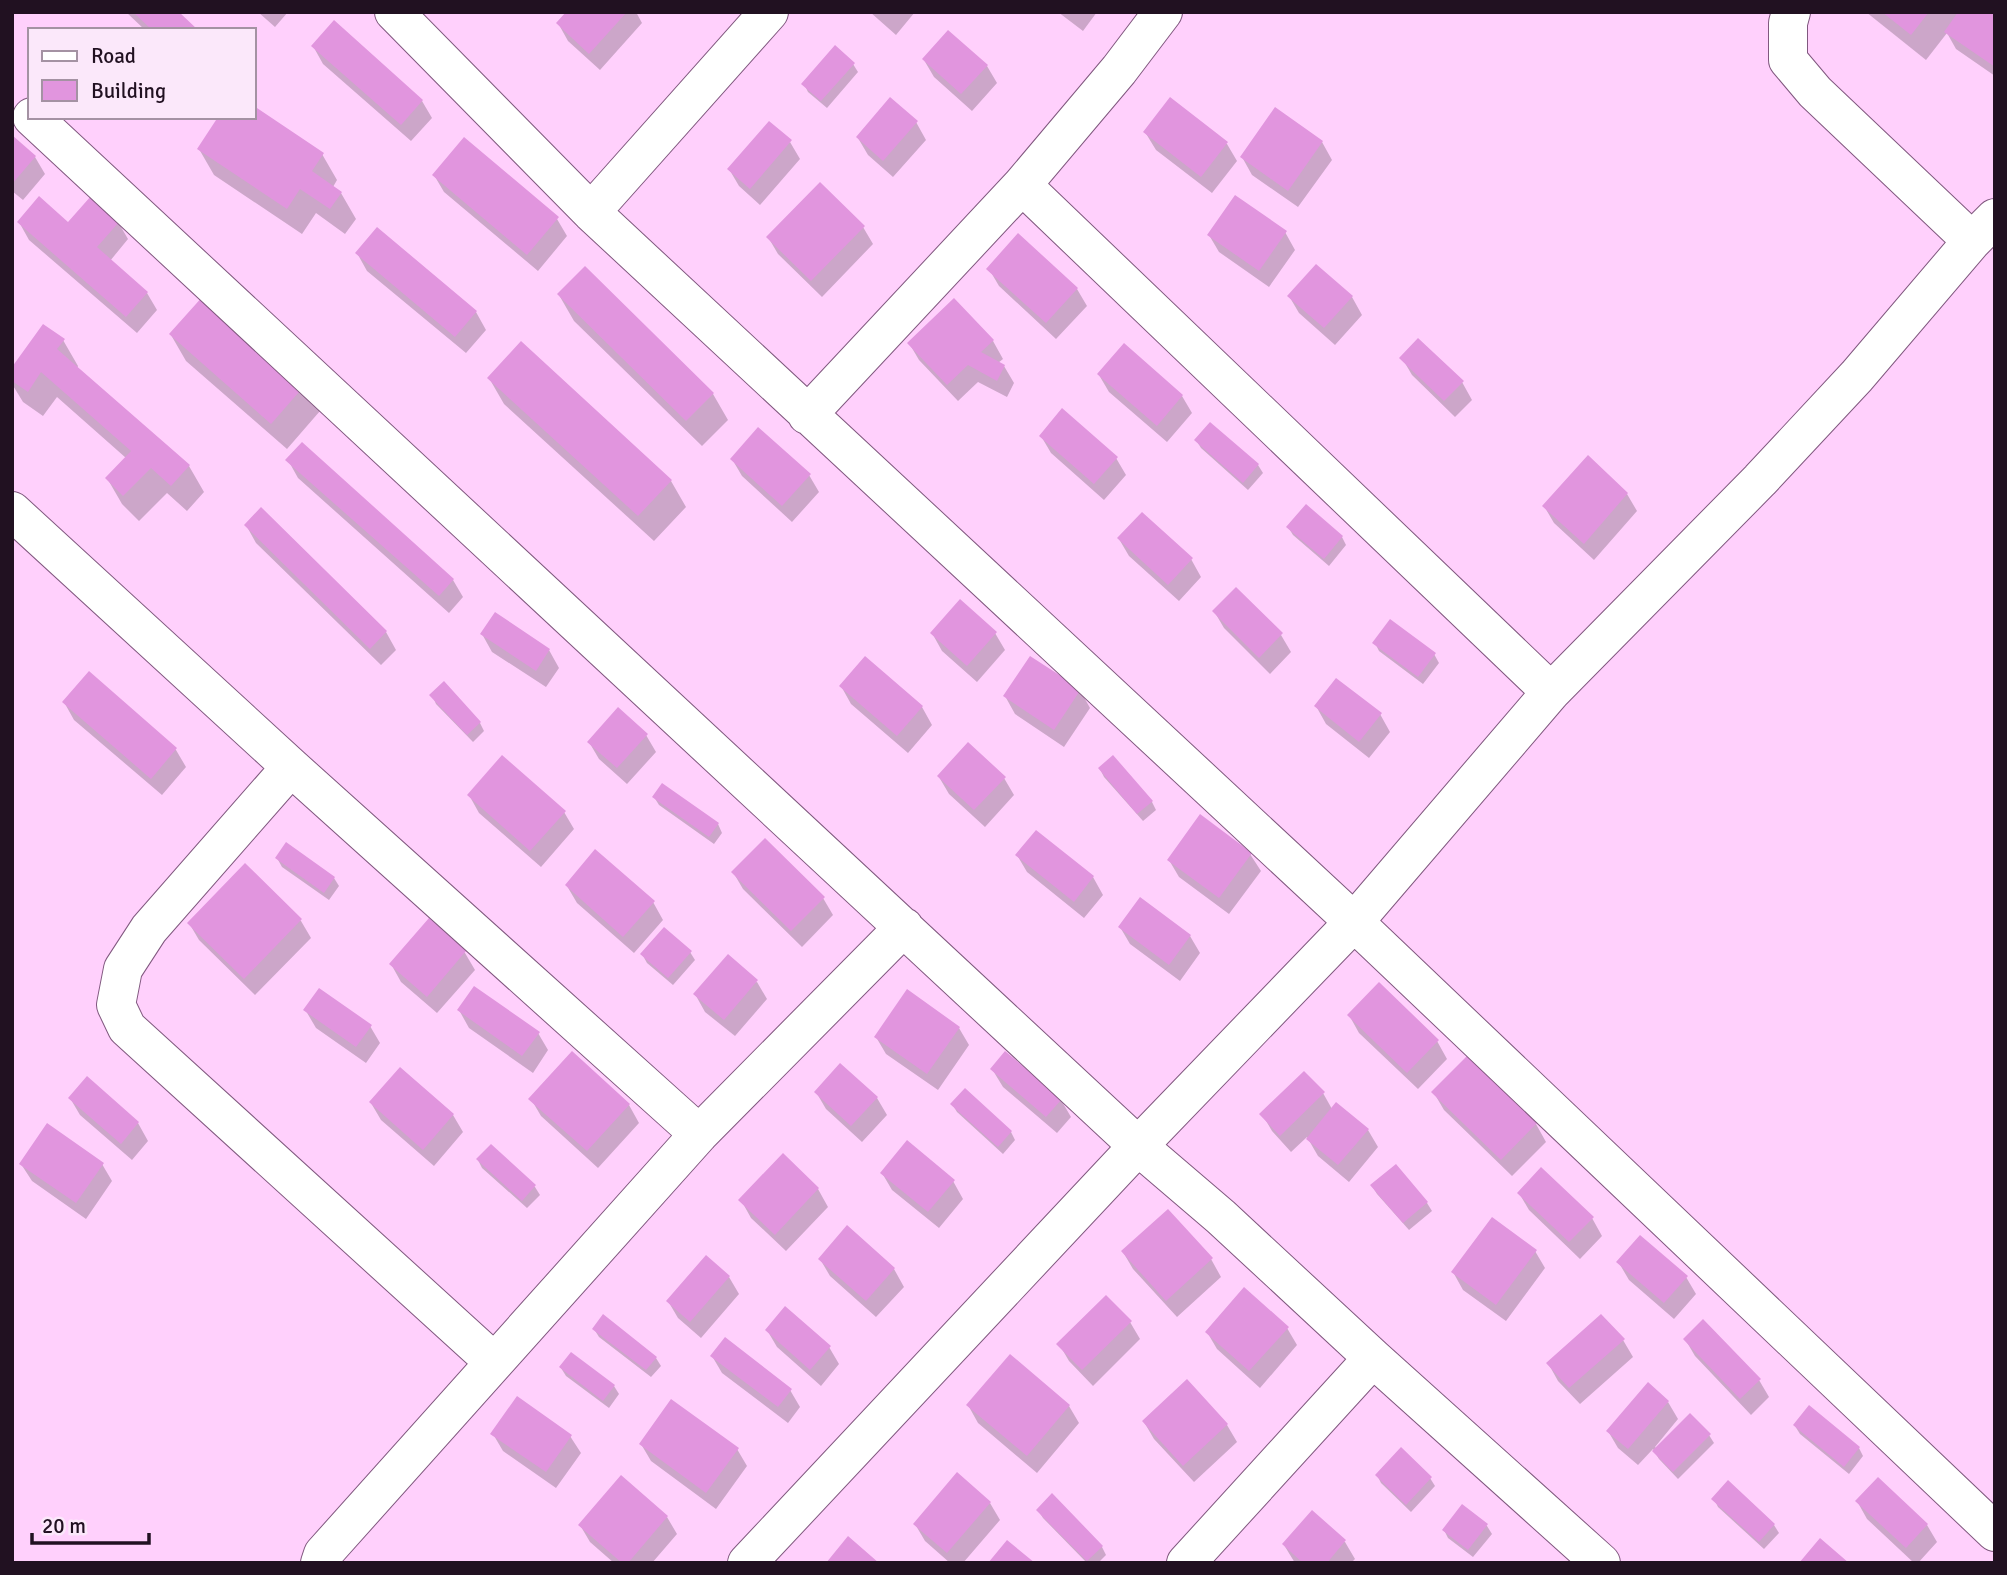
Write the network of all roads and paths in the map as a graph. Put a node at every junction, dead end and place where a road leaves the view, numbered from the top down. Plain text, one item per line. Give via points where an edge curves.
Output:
1 (394, 12) edge
2 (769, 12) edge
3 (1163, 12) edge
4 (1791, 12) edge
5 (12, 99) edge
6 (28, 113) edge
7 (34, 119) edge
8 (1022, 185) junction
9 (591, 212) junction
10 (1983, 230) edge
11 (807, 415) junction
12 (12, 511) edge
13 (1551, 692) junction
14 (291, 767) junction
15 (1354, 922) junction
16 (904, 927) junction
17 (699, 1134) junction
18 (1138, 1146) junction
19 (1373, 1358) junction
20 (494, 1362) junction
21 (1995, 1532) edge
22 (320, 1563) edge
23 (747, 1563) edge
24 (1186, 1563) edge
25 (1601, 1563) edge

1 - 9 street
2 - 9 street
3 - 8 street
4 - 10 street via 1788,60 1815,92
5 - 6 street
7 - 16 street
8 - 11 street
8 - 13 street
9 - 11 street
10 - 13 street via 1769,471
11 - 15 street
12 - 14 street
13 - 15 street
14 - 17 street
14 - 20 street via 149,929 124,969 116,1005 127,1028
15 - 18 street
15 - 21 street
16 - 17 street
16 - 18 street
17 - 20 street
18 - 19 street
18 - 23 street
19 - 24 street
19 - 25 street
20 - 22 street via 323,1554

